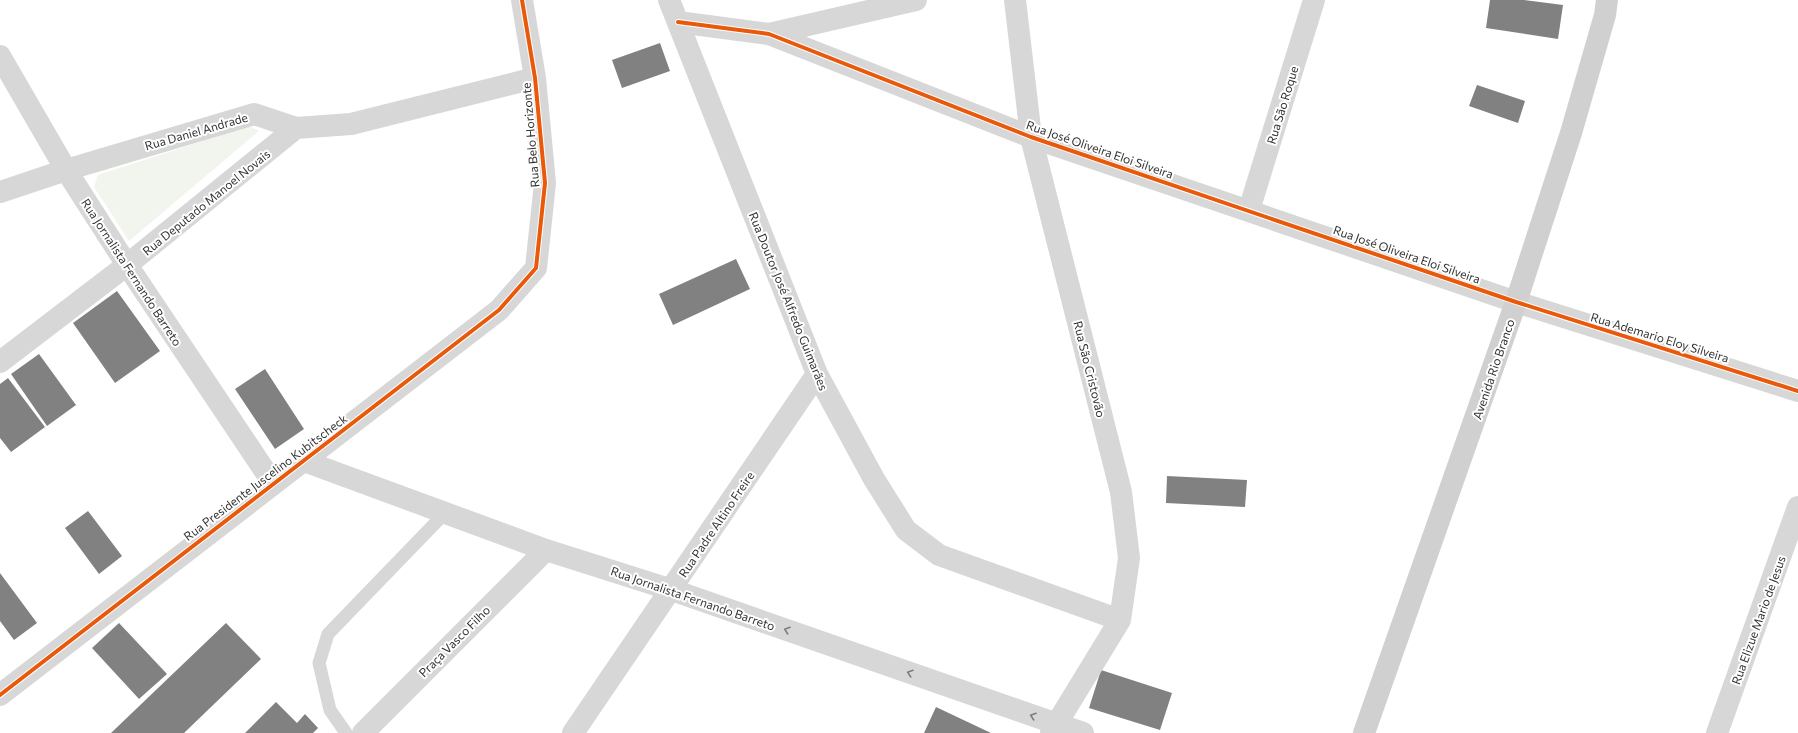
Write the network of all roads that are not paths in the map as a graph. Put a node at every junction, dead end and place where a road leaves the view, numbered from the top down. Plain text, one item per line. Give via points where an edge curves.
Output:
1 (522, 0) edge
2 (669, 0) edge
3 (916, 0) edge
4 (1015, 0) edge
5 (1314, 0) edge
6 (1607, 0) edge
7 (678, 22) junction
8 (769, 34) junction
9 (0, 56) edge
10 (535, 78) junction
11 (296, 128) junction
12 (1031, 137) junction
13 (66, 170) junction
14 (0, 192) edge
15 (1249, 210) junction
16 (127, 266) junction
17 (536, 268) joint
18 (1516, 302) junction
19 (0, 362) edge
20 (817, 374) junction
21 (1798, 390) edge
22 (304, 461) junction
23 (274, 483) junction
24 (1798, 507) edge
25 (445, 513) junction
26 (546, 550) junction
27 (672, 590) junction
28 (1120, 620) junction
29 (0, 695) edge
30 (1054, 728) edge
31 (346, 733) edge
32 (363, 733) edge
33 (573, 733) edge
34 (1083, 733) edge
35 (1364, 733) edge
36 (1717, 733) edge

1 - 10 street, Rua Belo Horizonte
2 - 7 street, Rua Doutor José Alfredo Guimarães
3 - 8 street
4 - 12 street, Rua São Cristovão
5 - 15 street, Rua São Roque
6 - 18 main road, Avenida Rio Branco via 1571,133
7 - 8 street, Rua José Oliveira Eloi Silveira
7 - 20 street, Rua Doutor José Alfredo Guimarães
8 - 12 street, Rua José Oliveira Eloi Silveira
9 - 13 street, Rua Jornalista Fernando Barreto
10 - 11 street, Rua Daniel Andrade via 351,124
10 - 17 street, Rua Belo Horizonte via 545,183
11 - 13 street, Rua Daniel Andrade via 254,114
11 - 16 street, Rua Deputado Manoel Novais
12 - 15 street, Rua José Oliveira Eloi Silveira
12 - 28 street, Rua São Cristovão via 1121,492 1129,558
13 - 14 street, Rua Daniel Andrade
13 - 16 street, Rua Jornalista Fernando Barreto
15 - 18 street, Rua José Oliveira Eloi Silveira
16 - 19 street, Rua Deputado Manoel Novais
16 - 23 street, Rua Jornalista Fernando Barreto
17 - 22 street, Rua Presidente Juscelino Kubitscheck via 499,310
18 - 21 street, Rua Ademario Eloy Silveira
18 - 35 main road, Avenida Rio Branco
20 - 27 street, Rua Padre Altino Freire
20 - 28 street, Rua Doutor José Alfredo Guimarães via 874,479 906,530 939,555
22 - 23 street, Rua Presidente Juscelino Kubitscheck
22 - 25 street, Rua Jornalista Fernando Barreto
23 - 29 street, Rua Presidente Juscelino Kubitscheck
24 - 36 street, Rua Elizue Mario de Jesus
25 - 26 street, Rua Jornalista Fernando Barreto
25 - 31 lane via 328,634 319,663 330,710
26 - 27 street, Rua Jornalista Fernando Barreto
26 - 32 street, Praça Vasco Filho
30 -> 27 street, Rua Jornalista Fernando Barreto
27 - 33 street, Rua Padre Altino Freire
28 - 30 street, Rua São Cristovão
30 - 34 street, Rua Jornalista Fernando Barreto

